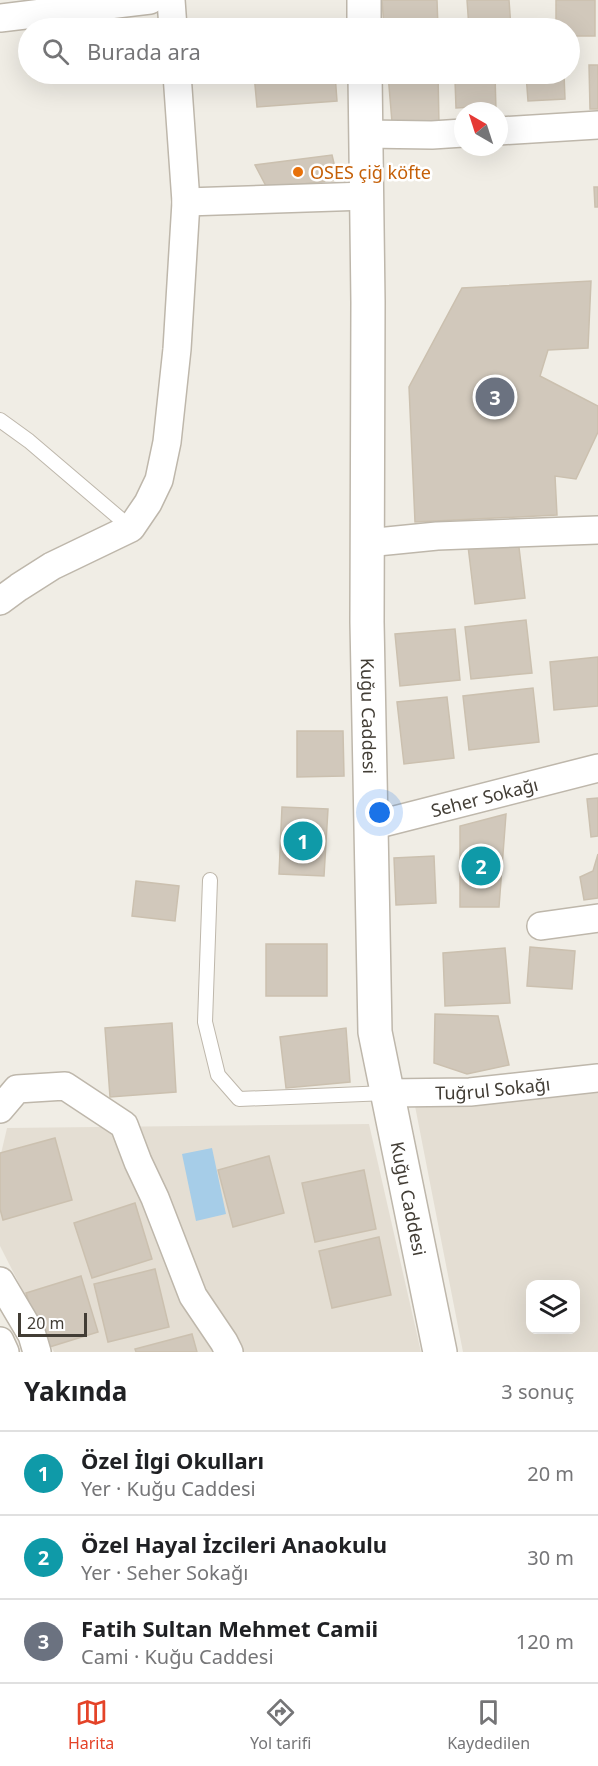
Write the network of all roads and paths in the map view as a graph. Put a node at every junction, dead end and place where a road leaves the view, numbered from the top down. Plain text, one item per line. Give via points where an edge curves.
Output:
1 (150, 0) edge
2 (171, 0) edge
3 (364, 0) edge
4 (0, 18) edge
5 (172, 18) edge
6 (364, 18) edge
7 (178, 84) edge
8 (365, 84) edge
9 (598, 125) edge
10 (508, 130) edge
11 (366, 134) junction
12 (454, 134) edge
13 (366, 196) junction
14 (186, 202) junction
15 (0, 420) edge
16 (131, 528) junction
17 (598, 530) edge
18 (367, 543) junction
19 (0, 601) edge
20 (598, 768) edge
21 (371, 826) junction
22 (210, 880) dead end
23 (598, 918) edge
24 (541, 926) dead end
25 (598, 1078) edge
26 (387, 1093) junction
27 (0, 1110) edge
28 (0, 1281) edge
29 (0, 1341) edge
30 (5, 1352) edge
31 (37, 1352) edge
32 (229, 1352) edge
33 (440, 1352) edge

1 - 4 street
2 - 5 street
3 - 6 street
7 - 14 street
8 - 11 street, Kuğu Caddesi
9 - 10 street
11 - 12 street
11 - 13 street, Kuğu Caddesi
13 - 14 street
13 - 18 street, Kuğu Caddesi
14 - 16 street via 167,442 159,480
15 - 16 lane
16 - 19 street via 52,566
17 - 18 street
18 - 21 street, Kuğu Caddesi
20 - 21 street, Seher Sokağı
21 - 26 street, Kuğu Caddesi via 375,1032
22 - 26 lane via 205,1022 218,1075 239,1099
23 - 24 street
25 - 26 street, Tuğrul Sokağı via 470,1092
26 - 33 street, Kuğu Caddesi
27 - 32 street via 16,1089 65,1086 124,1125 194,1296
28 - 31 street via 32,1335
29 - 30 street

